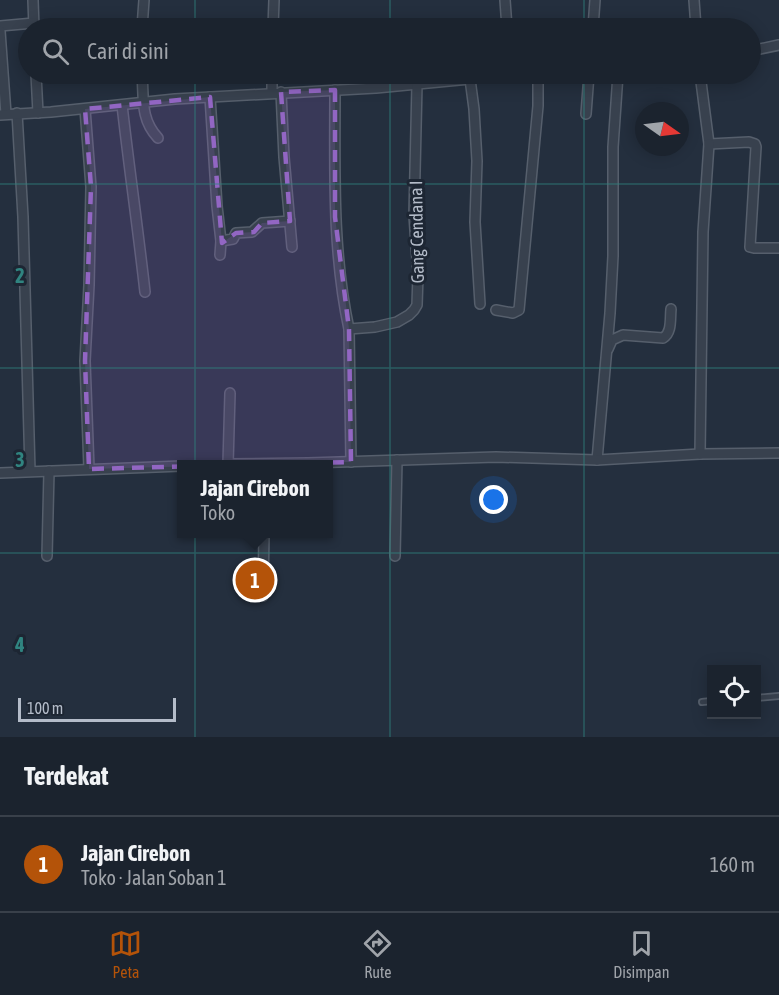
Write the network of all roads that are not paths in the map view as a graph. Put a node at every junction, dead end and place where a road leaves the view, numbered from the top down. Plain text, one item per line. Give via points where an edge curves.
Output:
1 (33, 0) edge
2 (144, 0) edge
3 (274, 0) edge
4 (505, 0) edge
5 (595, 0) edge
6 (694, 0) edge
7 (34, 18) edge
8 (143, 18) edge
9 (273, 18) edge
10 (506, 18) edge
11 (594, 18) edge
12 (695, 18) edge
13 (0, 26) edge
14 (18, 26) edge
15 (0, 31) edge
16 (779, 45) edge
17 (761, 49) edge
18 (37, 84) edge
19 (143, 84) edge
20 (275, 84) edge
21 (417, 84) joint
22 (471, 84) edge
23 (538, 84) edge
24 (588, 84) edge
25 (617, 84) edge
26 (701, 84) edge
27 (335, 90) junction
28 (277, 93) junction
29 (210, 97) junction
30 (144, 102) junction
31 (122, 105) junction
32 (86, 109) junction
33 (38, 113) junction
34 (3, 114) edge
35 (16, 114) junction
36 (586, 114) dead end
37 (158, 138) dead end
38 (709, 144) junction
39 (290, 221) junction
40 (221, 241) junction
41 (292, 247) dead end
42 (779, 248) edge
43 (220, 255) dead end
44 (145, 292) dead end
45 (480, 304) dead end
46 (671, 309) dead end
47 (496, 310) dead end
48 (349, 329) junction
49 (606, 354) junction
50 (230, 393) dead end
51 (779, 453) edge
52 (700, 454) junction
53 (227, 460) edge
54 (397, 460) junction
55 (597, 460) junction
56 (333, 462) edge
57 (351, 462) junction
58 (177, 466) edge
59 (89, 470) junction
60 (30, 471) junction
61 (49, 471) junction
62 (0, 473) edge
63 (264, 538) edge
64 (47, 556) dead end
65 (395, 556) dead end
66 (263, 596) dead end
67 (779, 696) edge
68 (761, 698) edge
69 (707, 701) edge
70 (702, 702) dead end

1 - 7 street
2 - 8 street
3 - 9 street
4 - 10 street
5 - 11 street
6 - 12 street
13 - 14 street
15 - 34 street
16 - 17 street
18 - 33 street
19 - 30 street
20 - 28 street
21 - 27 street
21 - 48 street, Gang Cendana I via 417,305 397,322
22 - 45 street
23 - 47 street via 519,310
24 - 36 street
25 - 49 street
26 - 38 street
27 - 28 street
27 - 48 street via 335,217
28 - 29 street
28 - 39 street
29 - 30 street
29 - 40 street
30 - 31 street
30 - 37 street via 145,120
31 - 32 street
31 - 44 street
32 - 33 street
32 - 59 street via 91,187 85,361
33 - 35 street
34 - 35 street
35 - 60 street
38 - 42 street via 755,144 749,244 754,248
38 - 52 street via 703,232
39 - 40 street via 262,223 252,232 236,233 233,239
39 - 41 street
40 - 43 street
46 - 49 street via 667,336 617,337
48 - 57 street
49 - 55 street
50 - 53 street
51 - 52 street
52 - 55 street
54 - 55 street
54 - 57 street
54 - 65 street
56 - 57 street
58 - 59 street
59 - 61 street
60 - 61 street
60 - 62 street
61 - 64 street
63 - 66 street
67 - 68 lane
69 - 70 lane

